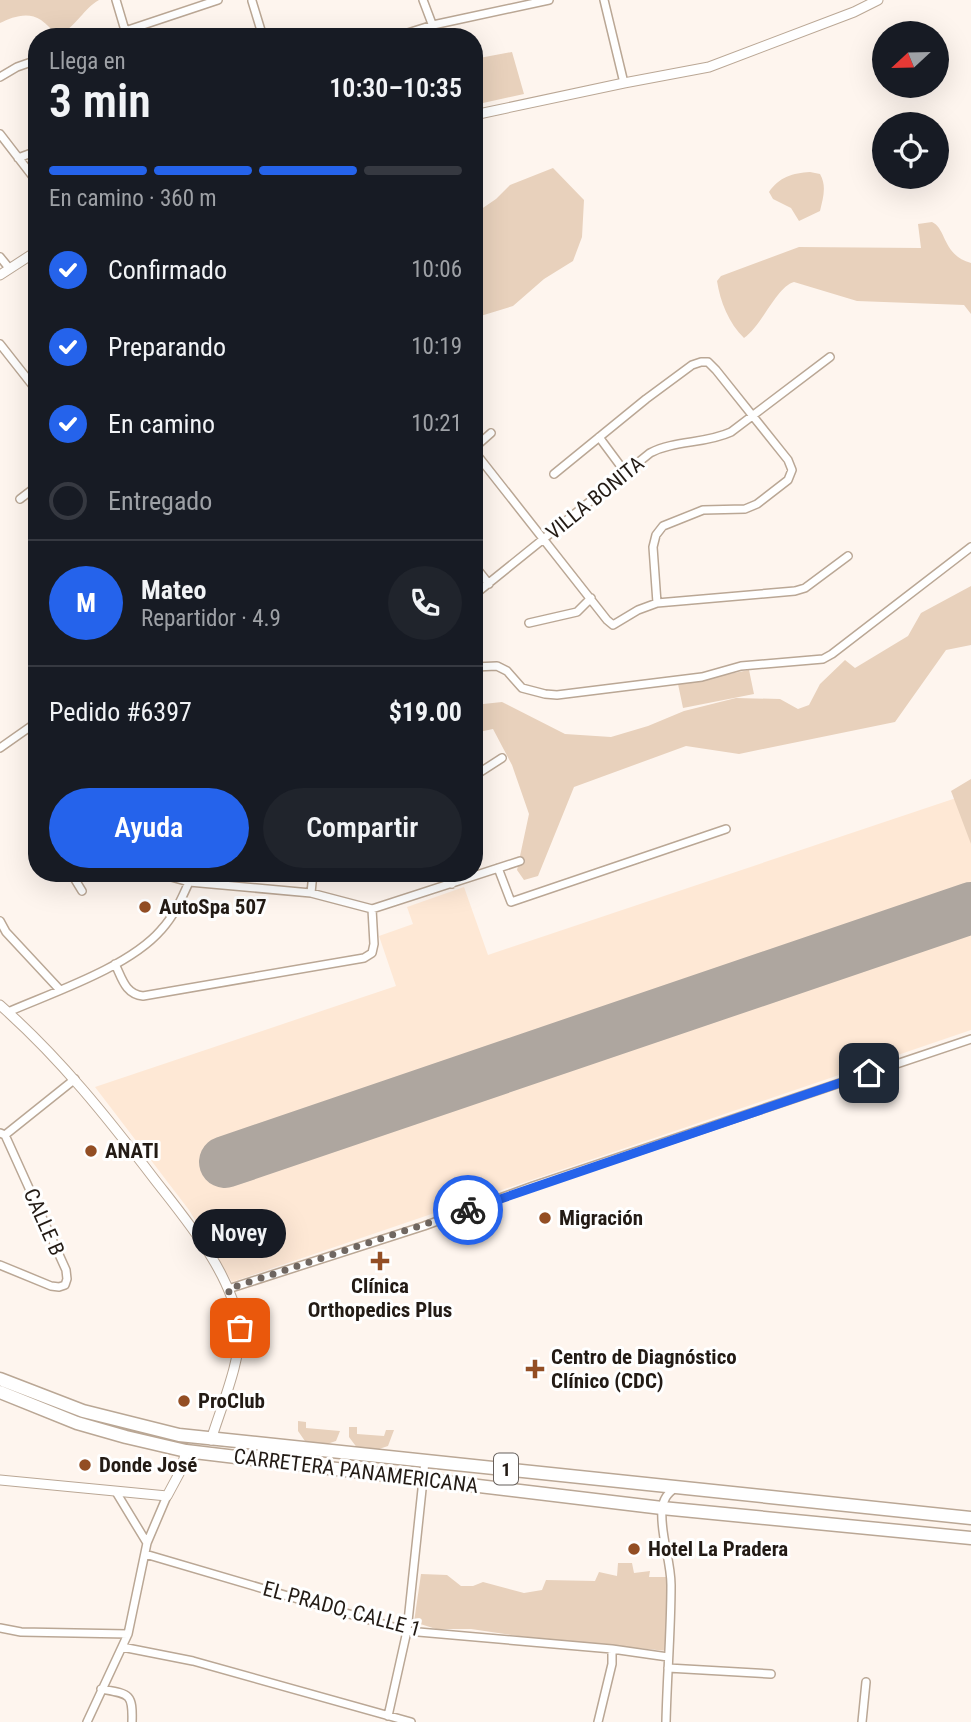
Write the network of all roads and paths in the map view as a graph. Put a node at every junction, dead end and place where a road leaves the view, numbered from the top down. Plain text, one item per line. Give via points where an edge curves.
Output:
1 (116, 0) edge
2 (218, 0) edge
3 (253, 0) edge
4 (423, 0) edge
5 (549, 0) edge
6 (604, 0) edge
7 (878, 0) edge
8 (433, 25) junction
9 (124, 28) edge
10 (142, 28) edge
11 (261, 28) edge
12 (424, 28) edge
13 (434, 28) edge
14 (28, 64) edge
15 (0, 77) edge
16 (624, 83) junction
17 (483, 113) edge
18 (0, 134) edge
19 (28, 154) edge
20 (18, 158) junction
21 (28, 171) edge
22 (28, 256) edge
23 (0, 257) edge
24 (9, 268) junction
25 (0, 275) edge
26 (0, 344) edge
27 (830, 357) dead end
28 (28, 380) edge
29 (751, 417) junction
30 (491, 433) dead end
31 (599, 437) junction
32 (483, 441) edge
33 (483, 462) edge
34 (625, 472) junction
35 (554, 474) dead end
36 (28, 493) edge
37 (20, 499) dead end
38 (544, 540) junction
39 (971, 547) edge
40 (848, 556) dead end
41 (483, 576) edge
42 (489, 584) junction
43 (483, 588) edge
44 (591, 598) junction
45 (657, 603) junction
46 (529, 624) dead end
47 (483, 667) edge
48 (28, 729) edge
49 (0, 748) edge
50 (502, 758) dead end
51 (483, 770) edge
52 (726, 829) dead end
53 (520, 861) dead end
54 (498, 868) junction
55 (483, 873) edge
56 (76, 882) edge
57 (189, 882) joint
58 (312, 882) edge
59 (458, 882) edge
60 (452, 884) joint
61 (82, 891) dead end
62 (311, 893) junction
63 (372, 909) junction
64 (0, 921) edge
65 (115, 964) junction
66 (60, 990) junction
67 (0, 1005) edge
68 (8, 1012) junction
69 (971, 1039) edge
70 (75, 1079) junction
71 (2, 1134) edge
72 (0, 1265) edge
73 (228, 1289) junction
74 (0, 1379) edge
75 (0, 1392) edge
76 (211, 1440) junction
77 (231, 1441) junction
78 (186, 1451) junction
79 (202, 1452) junction
80 (425, 1461) junction
81 (295, 1463) junction
82 (181, 1470) junction
83 (424, 1478) junction
84 (0, 1480) edge
85 (647, 1484) junction
86 (677, 1487) junction
87 (116, 1492) junction
88 (167, 1496) junction
89 (663, 1508) junction
90 (971, 1518) edge
91 (971, 1538) edge
92 (147, 1543) junction
93 (145, 1554) junction
94 (0, 1628) edge
95 (407, 1631) junction
96 (128, 1634) junction
97 (122, 1647) junction
98 (612, 1649) junction
99 (668, 1657) junction
100 (668, 1668) junction
101 (771, 1674) dead end
102 (866, 1682) dead end
103 (101, 1689) junction
104 (388, 1716) junction
105 (87, 1722) edge
106 (132, 1722) edge
107 (411, 1722) edge
108 (598, 1722) edge
109 (666, 1722) edge
110 (863, 1722) edge

1 - 9 street
2 - 10 street
3 - 11 street
4 - 8 street
5 - 8 street
6 - 16 street
7 - 16 street via 709,67
8 - 12 street
8 - 13 street
14 - 15 street
16 - 17 street
18 - 20 street
19 - 20 street
20 - 21 street
22 - 24 street
23 - 24 street
24 - 25 street
26 - 28 street
27 - 29 street, VILLA BONITA
29 - 31 street via 716,370 701,362
29 - 34 street, VILLA BONITA via 716,439 662,447
29 - 45 street via 788,460 789,480 745,509 703,510 663,526 653,547
30 - 32 street
31 - 34 street
31 - 35 street
33 - 38 street
34 - 38 street, VILLA BONITA
36 - 37 street
38 - 42 street, VILLA BONITA
38 - 44 street
39 - 47 street via 822,659 741,666 702,677 557,695 522,688 507,671
40 - 45 street via 805,588 786,594
41 - 42 street
42 - 43 street, VILLA BONITA
44 - 45 street via 613,625
44 - 46 street via 577,612
48 - 49 street
50 - 51 street
52 - 54 street via 511,902
53 - 54 street
54 - 55 street
56 - 61 street
57 - 62 street
57 - 65 street via 161,932
58 - 62 street
59 - 60 street
60 - 63 street
62 - 63 street
63 - 65 street via 374,944 372,953 364,958 143,996 127,989
64 - 66 street
65 - 66 street
66 - 68 street
67 - 68 street
68 - 70 street
69 - 73 street
70 - 71 street
70 - 73 street via 192,1227
71 - 72 street, CALLE B via 67,1279 55,1287
73 - 76 street via 240,1328 239,1343
74 - 76 highway, CARRETERA PANAMERICANA / 1 via 83,1410
75 - 78 highway, CARRETERA PANAMERICANA / 1 via 77,1423
76 - 77 highway, CARRETERA PANAMERICANA / 1
77 - 78 highway via 190,1444
77 - 80 highway, CARRETERA PANAMERICANA / 1
78 - 79 highway, CARRETERA PANAMERICANA / 1
78 - 82 street
79 - 81 highway, CARRETERA PANAMERICANA / 1
79 - 82 street
80 - 81 highway, 1 via 405,1469 308,1459
80 - 83 street
80 - 85 highway, CARRETERA PANAMERICANA / 1
81 - 83 highway, CARRETERA PANAMERICANA / 1
82 - 88 street
83 - 89 highway, CARRETERA PANAMERICANA / 1
83 - 95 street
84 - 87 street
85 - 86 highway, CARRETERA PANAMERICANA / 1
85 - 89 street
86 - 89 street via 666,1496
86 - 90 highway, CARRETERA PANAMERICANA / 1
87 - 88 street
87 - 92 street
88 - 92 street
89 - 91 highway, CARRETERA PANAMERICANA / 1
89 - 99 street via 671,1585
92 - 93 street
93 - 95 street, EL PRADO, CALLE 1
93 - 96 street
94 - 96 street
95 - 98 street, EL PRADO, CALLE 1
95 - 104 street
96 - 97 street
97 - 103 street
97 - 104 street via 194,1661
98 - 99 street, EL PRADO, CALLE 1
98 - 108 street
99 - 100 street
100 - 101 street
100 - 109 street
102 - 110 street
103 - 105 street
103 - 106 street via 129,1697
104 - 107 street

